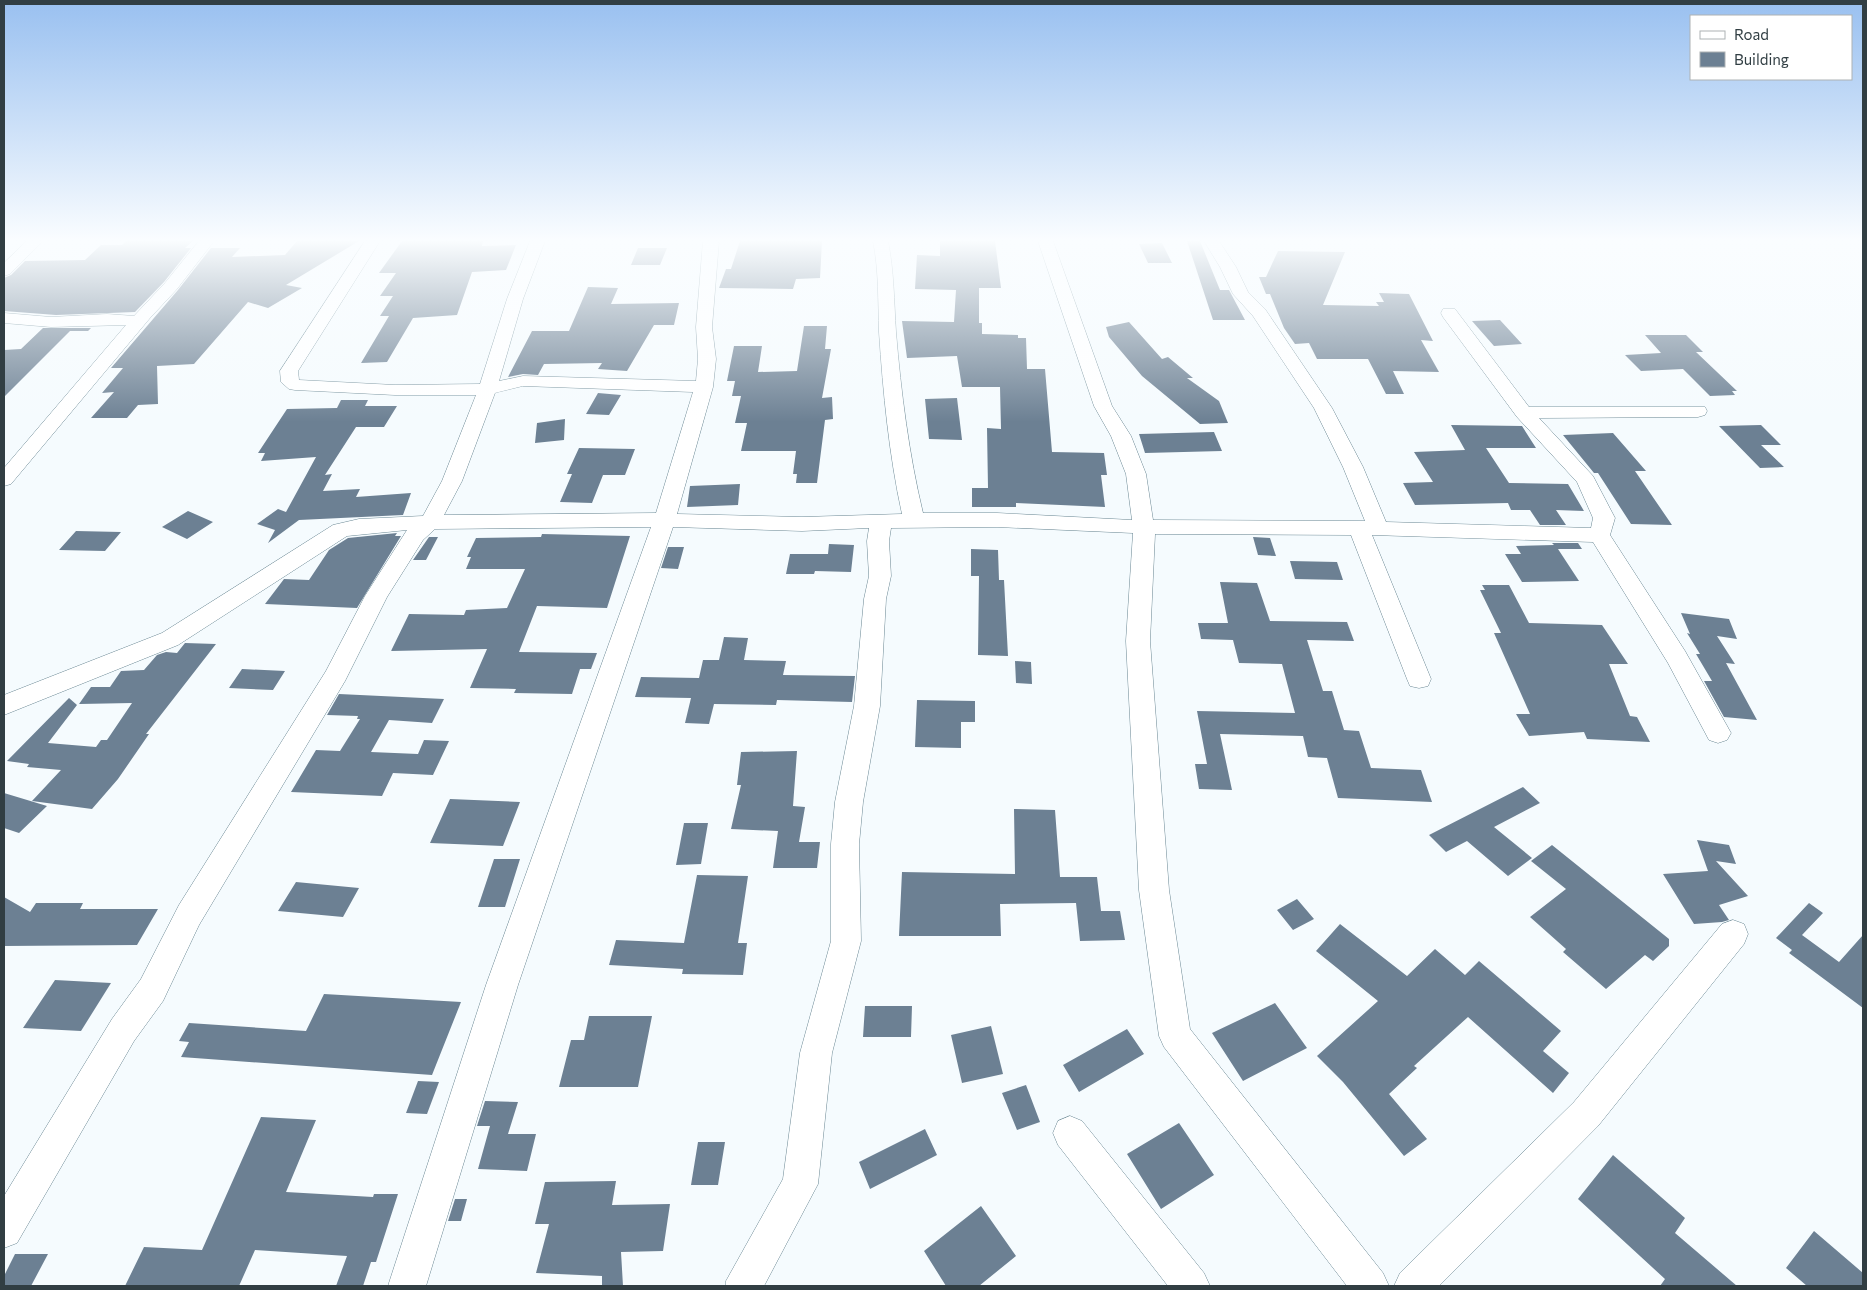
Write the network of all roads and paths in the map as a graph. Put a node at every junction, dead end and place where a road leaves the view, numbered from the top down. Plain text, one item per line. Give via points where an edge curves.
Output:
1 (157, 301) edge
2 (335, 301) edge
3 (514, 301) edge
4 (706, 301) edge
5 (887, 301) edge
6 (1066, 301) edge
7 (1248, 301) edge
8 (1449, 312) dead end
9 (4, 318) edge
10 (139, 321) junction
11 (704, 387) junction
12 (487, 389) junction
13 (1698, 411) dead end
14 (1524, 413) junction
15 (4, 480) edge
16 (664, 520) junction
17 (914, 520) junction
18 (430, 522) junction
19 (881, 522) junction
20 (1144, 527) junction
21 (1369, 530) junction
22 (1599, 535) junction
23 (1419, 679) dead end
24 (4, 705) edge
25 (1718, 733) dead end
26 (1733, 934) dead end
27 (1070, 1133) dead end
28 (4, 1230) edge
29 (408, 1286) edge
30 (745, 1286) edge
31 (1191, 1286) edge
32 (1370, 1286) edge
33 (1414, 1286) edge

1 - 10 street
2 - 12 street via 290,371 290,382 295,385
3 - 12 street
4 - 11 street
5 - 17 street via 904,477
6 - 20 street via 1103,406 1121,436 1136,474
7 - 21 street via 1323,408 1353,467
8 - 14 street
9 - 10 street via 51,322
10 - 15 street
11 - 12 street via 523,381
11 - 16 street
12 - 18 street via 452,482
13 - 14 street
14 - 22 street via 1586,480 1604,518
16 - 18 street
16 - 19 street via 802,524
16 - 29 street via 502,985
17 - 19 street
17 - 20 street via 997,520
18 - 24 street via 341,530 170,639
18 - 28 street via 415,535 376,596 336,675 189,915 152,990 123,1030
19 - 30 street via 878,542 880,576 875,599 867,706 849,802 845,844 846,941 816,1052 800,1184
20 - 21 street via 1286,526
20 - 32 street via 1138,612 1139,651 1154,890 1175,1036
21 - 22 street
21 - 23 street
22 - 25 street via 1646,606
26 - 33 street via 1586,1114
27 - 31 street

